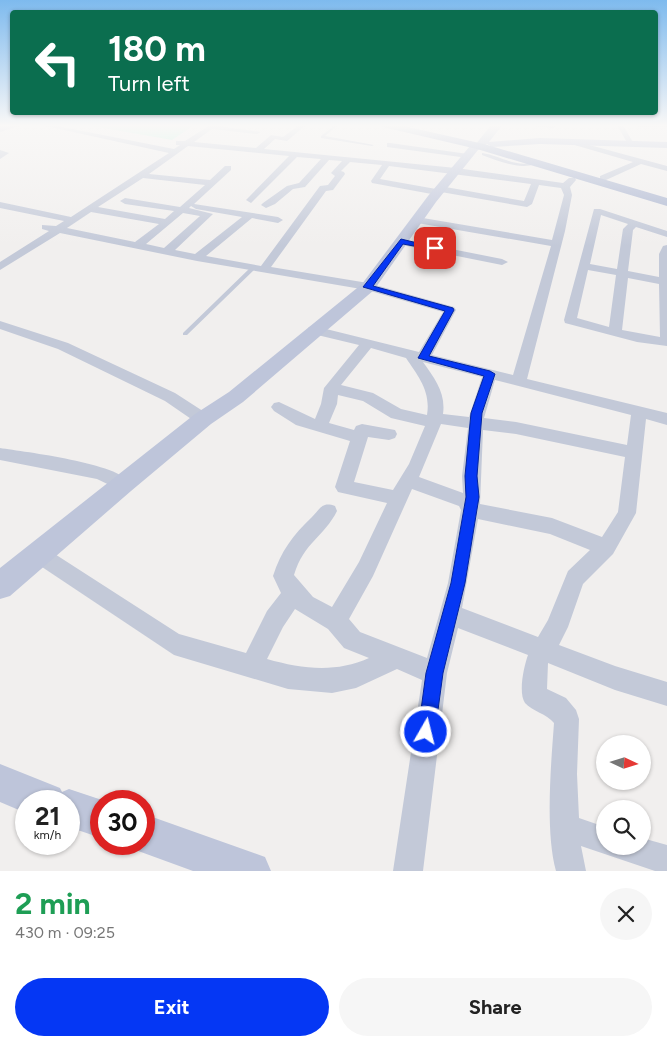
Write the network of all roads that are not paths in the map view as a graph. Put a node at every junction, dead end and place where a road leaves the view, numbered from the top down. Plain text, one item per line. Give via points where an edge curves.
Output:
1 (146, 166) edge
2 (154, 166) edge
3 (284, 166) edge
4 (319, 166) edge
5 (342, 166) edge
6 (385, 166) edge
7 (392, 166) edge
8 (460, 166) edge
9 (545, 166) edge
10 (553, 166) edge
11 (631, 166) edge
12 (654, 166) edge
13 (228, 168) dead end
14 (667, 169) edge
15 (456, 170) junction
16 (131, 174) junction
17 (142, 175) junction
18 (578, 176) junction
19 (416, 177) junction
20 (603, 178) junction
21 (536, 182) junction
22 (212, 183) junction
23 (566, 186) junction
24 (439, 191) junction
25 (667, 197) edge
26 (251, 200) dead end
27 (125, 201) dead end
28 (667, 202) edge
29 (0, 204) edge
30 (266, 205) dead end
31 (183, 207) junction
32 (91, 209) junction
33 (420, 215) junction
34 (249, 216) junction
35 (61, 218) junction
36 (74, 220) junction
37 (278, 220) dead end
38 (166, 222) junction
39 (635, 223) junction
40 (46, 227) junction
41 (58, 230) junction
42 (667, 234) edge
43 (558, 239) junction
44 (401, 242) junction
45 (138, 245) junction
46 (667, 248) edge
47 (167, 251) junction
48 (0, 255) edge
49 (197, 258) junction
50 (502, 262) dead end
51 (585, 266) junction
52 (0, 267) edge
53 (258, 269) junction
54 (623, 273) junction
55 (664, 281) junction
56 (368, 287) junction
57 (0, 325) edge
58 (314, 330) junction
59 (615, 332) junction
60 (185, 334) dead end
61 (667, 342) edge
62 (367, 344) junction
63 (417, 357) junction
64 (490, 374) junction
65 (519, 381) junction
66 (331, 388) junction
67 (221, 407) junction
68 (278, 407) dead end
69 (639, 412) junction
70 (434, 420) junction
71 (667, 420) edge
72 (476, 425) junction
73 (319, 427) junction
74 (389, 434) dead end
75 (360, 437) junction
76 (634, 453) junction
77 (0, 454) edge
78 (408, 480) junction
79 (122, 484) junction
80 (398, 498) junction
81 (470, 510) junction
82 (328, 511) dead end
83 (606, 548) junction
84 (40, 554) junction
85 (0, 586) edge
86 (294, 593) junction
87 (450, 614) junction
88 (336, 620) junction
89 (544, 649) junction
90 (396, 658) junction
91 (252, 666) junction
92 (434, 673) junction
93 (667, 694) edge
94 (566, 827) junction
95 (155, 838) edge
96 (596, 838) edge
97 (650, 855) edge
98 (667, 860) edge
99 (251, 871) edge
100 (408, 871) edge
101 (571, 871) edge

1 - 16 street
2 - 17 street
3 - 26 street
4 - 30 street via 302,185 283,190
5 - 53 street via 335,173 341,174 330,188 323,188
6 - 19 street via 376,181
7 - 19 street
8 - 15 main road
9 - 18 main road
10 - 20 main road
11 - 20 street
12 - 14 street
13 - 22 street
15 - 19 street
15 - 21 street
15 - 24 main road
16 - 17 street
16 - 35 street
17 - 22 street
17 - 32 street
18 - 23 street
18 - 28 main road
19 - 24 street
20 - 25 main road
21 - 23 street
21 - 24 street via 527,204
22 - 31 street
23 - 43 street via 568,195
24 - 33 main road
27 - 31 street
29 - 35 street
31 - 34 street
31 - 38 street
31 - 47 street via 208,214
32 - 36 street
32 - 38 street
33 - 43 street
33 - 44 main road
34 - 37 street
34 - 49 street
35 - 36 street
35 - 40 street
36 - 41 street
38 - 45 street
39 - 42 street
39 - 51 street via 597,211
39 - 54 street via 628,229
40 - 41 street
40 - 48 street
41 - 45 street
41 - 52 street
43 - 65 street
44 - 50 street
44 - 56 main road
45 - 47 street
46 - 55 street
47 - 49 street
49 - 53 street
51 - 54 street
51 - 59 street via 570,320
53 - 56 street
53 - 60 lane
54 - 55 street
54 - 59 street
55 - 61 street
56 - 58 main road
56 - 63 street via 450,310
57 - 67 street via 64,346 170,397
58 - 62 street
58 - 67 main road
59 - 61 street
62 - 63 street
62 - 66 street
63 - 64 street
63 - 70 street via 432,385 437,403
64 - 65 street
64 - 72 street
65 - 69 street
66 - 70 street via 368,397 397,414
66 - 73 street via 329,404
67 - 79 main road
68 - 73 street
69 - 71 street
69 - 76 street
70 - 72 street
70 - 78 street
72 - 76 street via 516,428
72 - 81 street
73 - 75 street
74 - 75 street via 362,430
75 - 80 street via 344,487
76 - 83 street via 628,513
77 - 79 street via 101,473
78 - 80 street
78 - 81 street via 466,500
79 - 84 main road
80 - 88 street via 366,570
81 - 83 street via 552,526
81 - 87 street
82 - 86 street via 297,544 288,559 283,576
83 - 89 street via 575,578 557,627
84 - 85 main road
84 - 91 street via 174,644
86 - 88 street via 304,604
86 - 91 street via 275,620
87 - 89 street
87 - 92 street
88 - 90 street via 352,640
89 - 93 street via 615,678
89 - 94 street via 537,661 534,695 557,707 567,719
90 - 91 street via 356,676 332,681 288,677
90 - 92 street
92 - 100 street
94 - 96 street
94 - 101 street
95 - 99 main road
97 - 98 street

